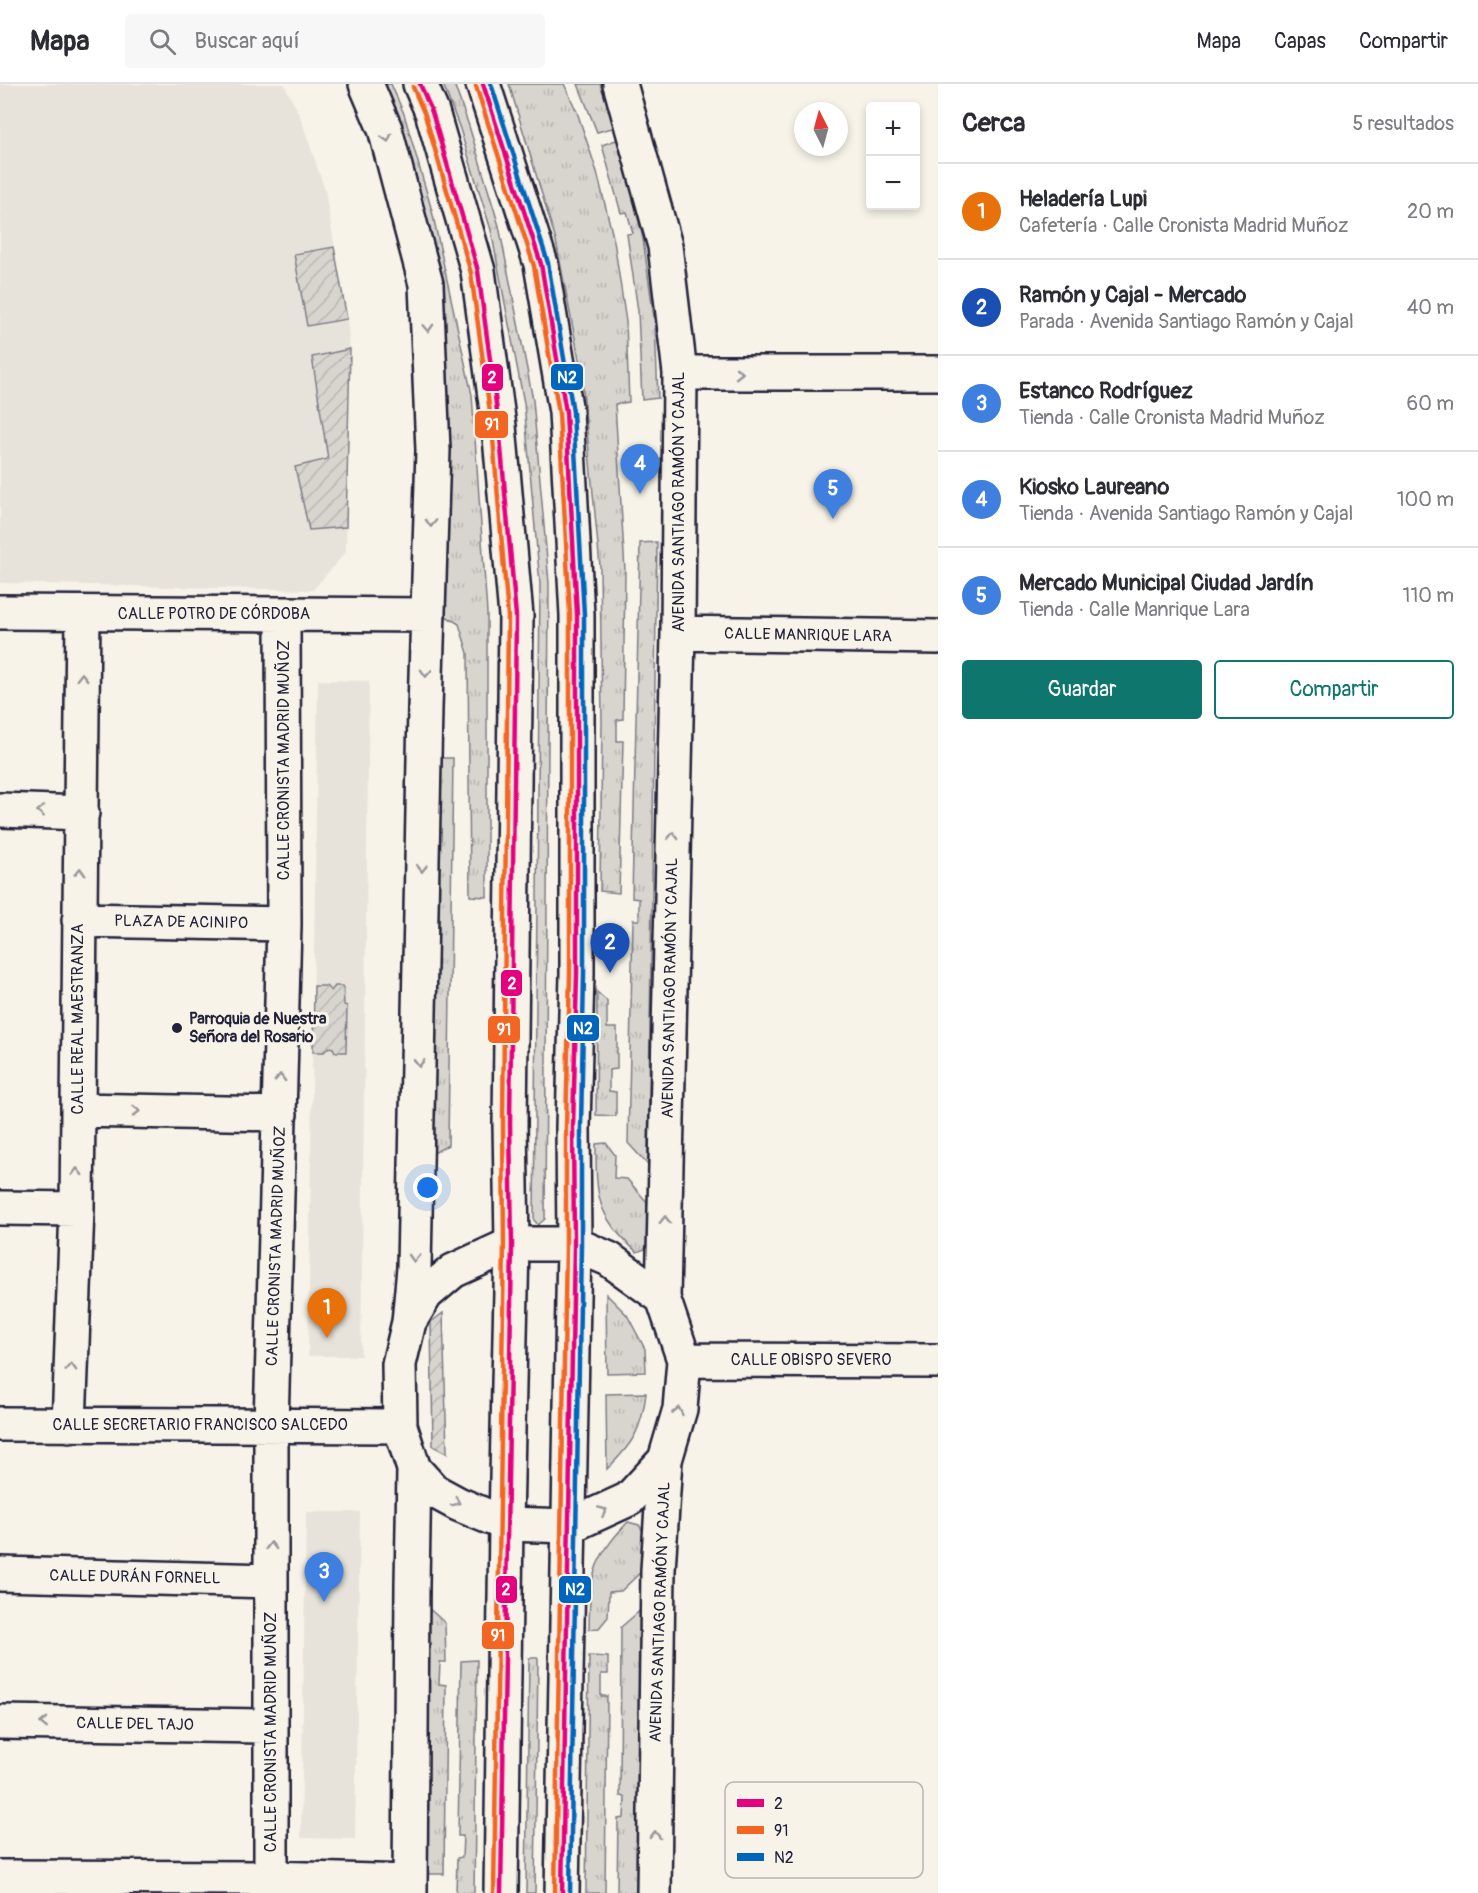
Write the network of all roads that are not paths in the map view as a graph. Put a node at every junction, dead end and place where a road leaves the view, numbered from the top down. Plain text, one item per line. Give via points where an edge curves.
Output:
1 (366, 84) edge
2 (420, 84) edge
3 (483, 84) edge
4 (620, 84) edge
5 (680, 373) junction
6 (938, 374) edge
7 (0, 612) edge
8 (83, 613) junction
9 (283, 614) junction
10 (428, 615) junction
11 (678, 633) junction
12 (938, 637) edge
13 (0, 810) edge
14 (82, 813) junction
15 (79, 920) junction
16 (284, 924) junction
17 (78, 1110) junction
18 (280, 1114) junction
19 (0, 1208) edge
20 (77, 1209) junction
21 (512, 1244) junction
22 (574, 1244) junction
23 (663, 1298) junction
24 (409, 1322) junction
25 (684, 1360) junction
26 (938, 1361) edge
27 (0, 1424) edge
28 (69, 1425) junction
29 (271, 1426) junction
30 (400, 1426) junction
31 (665, 1460) junction
32 (414, 1469) junction
33 (506, 1524) junction
34 (570, 1526) junction
35 (0, 1574) edge
36 (271, 1581) junction
37 (0, 1722) edge
38 (270, 1726) junction
39 (0, 1877) edge
40 (271, 1878) junction
41 (33, 1885) edge
42 (410, 1887) edge
43 (501, 1893) edge
44 (562, 1893) edge
45 (654, 1893) edge

1 -> 10 street via 385,129 426,284 433,450
2 - 21 street via 432,112 478,271 499,426 516,616
3 - 22 street via 541,264 566,412 577,615
4 - 5 street, AVENIDA SANTIAGO RAMÓN Y CAJAL via 665,246
5 -> 6 street
5 - 11 street, AVENIDA SANTIAGO RAMÓN Y CAJAL
7 - 8 street, CALLE POTRO DE CÓRDOBA
8 - 9 street, CALLE POTRO DE CÓRDOBA
14 -> 8 street, CALLE REAL MAESTRANZA
9 - 10 street, CALLE POTRO DE CÓRDOBA
9 - 16 street, CALLE CRONISTA MADRID MUÑOZ
10 -> 24 street via 417,1172
11 - 12 street, CALLE MANRIQUE LARA
23 -> 11 street, AVENIDA SANTIAGO RAMÓN Y CAJAL
14 -> 13 street
15 -> 14 street, CALLE REAL MAESTRANZA
15 - 16 street, PLAZA DE ACINIPO
15 - 17 street, CALLE REAL MAESTRANZA
18 -> 16 street, CALLE CRONISTA MADRID MUÑOZ
17 -> 18 street
20 -> 17 street, CALLE REAL MAESTRANZA
18 - 29 street, CALLE CRONISTA MADRID MUÑOZ
19 - 20 street
28 -> 20 street, CALLE REAL MAESTRANZA
21 - 22 street
21 - 24 street via 453,1271 426,1294
21 - 33 street
22 - 23 street via 609,1259
22 - 34 street
23 - 25 street, AVENIDA SANTIAGO RAMÓN Y CAJAL
24 - 30 street via 399,1364
25 - 26 street, CALLE OBISPO SEVERO
31 -> 25 street, AVENIDA SANTIAGO RAMÓN Y CAJAL via 680,1409
27 - 28 street, CALLE SECRETARIO FRANCISCO SALCEDO
28 - 29 street, CALLE SECRETARIO FRANCISCO SALCEDO
29 - 30 street, CALLE SECRETARIO FRANCISCO SALCEDO
36 -> 29 street, CALLE CRONISTA MADRID MUÑOZ
30 - 32 street
34 -> 31 street via 629,1499
45 -> 31 street, AVENIDA SANTIAGO RAMÓN Y CAJAL via 658,1570
32 -> 33 street via 434,1491
32 - 42 street
33 - 34 street
33 - 43 street
34 - 44 street
35 - 36 street, CALLE DURÁN FORNELL
36 - 38 street, CALLE CRONISTA MADRID MUÑOZ
38 -> 37 street, CALLE DEL TAJO
38 - 40 street, CALLE CRONISTA MADRID MUÑOZ
39 - 41 street
40 - 41 street
40 - 42 street

